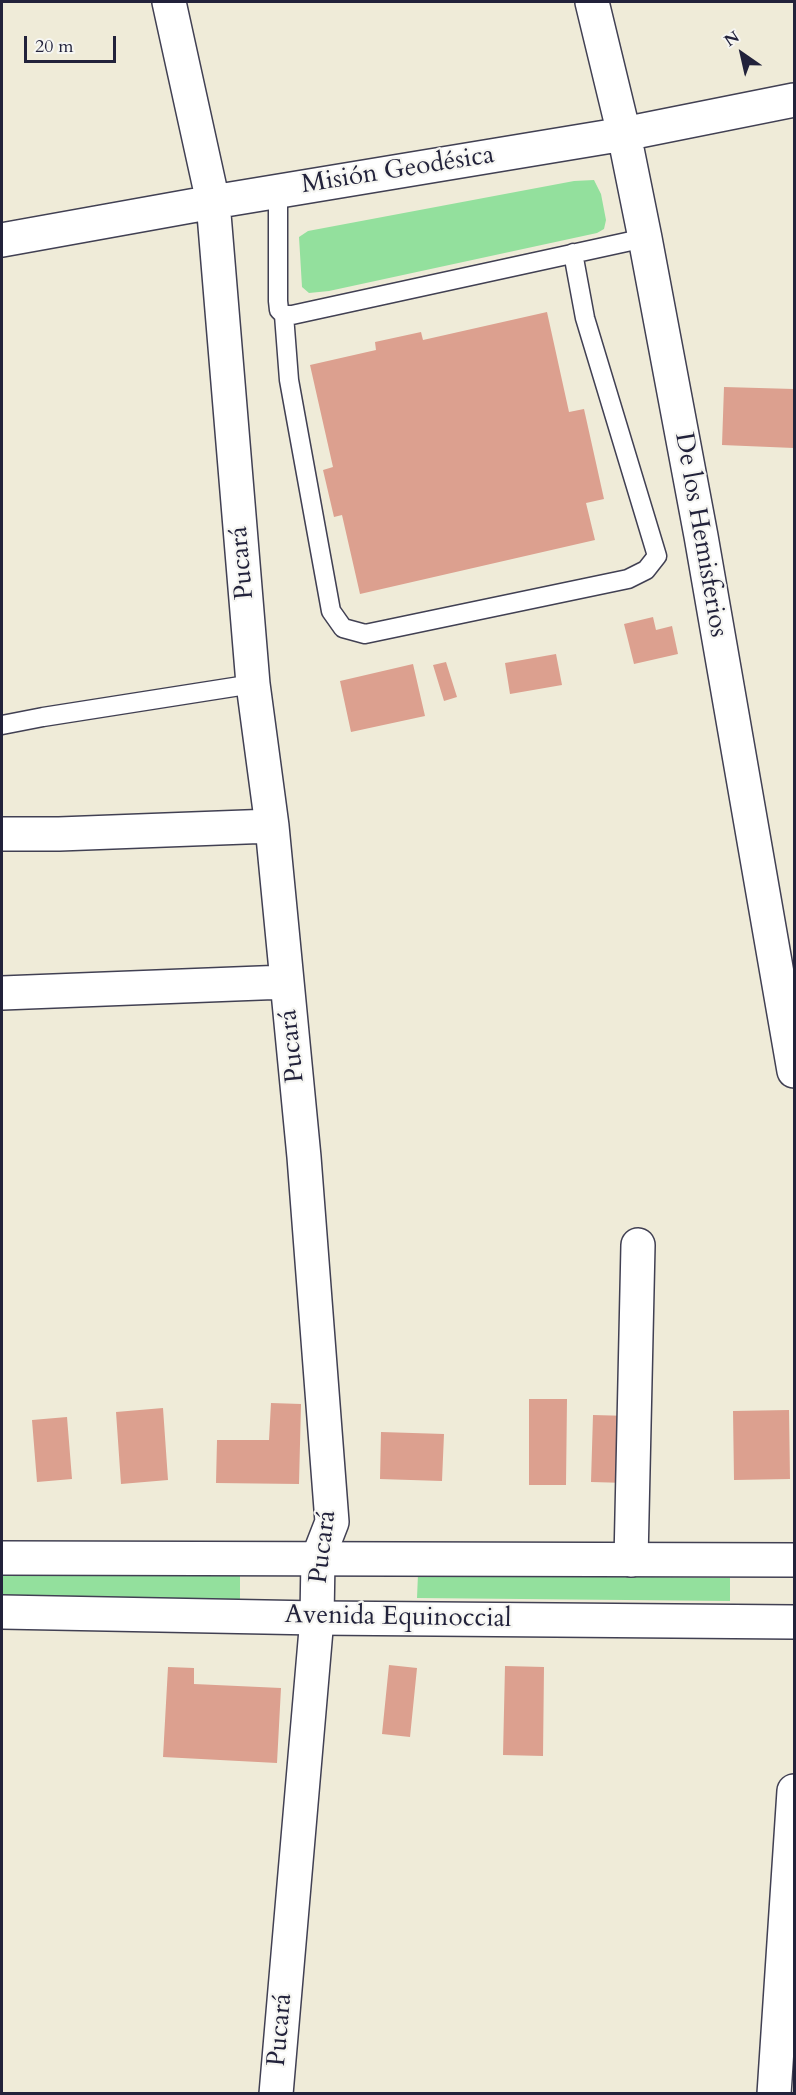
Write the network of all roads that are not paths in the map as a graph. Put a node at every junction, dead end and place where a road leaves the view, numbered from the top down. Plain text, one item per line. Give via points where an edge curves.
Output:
1 (169, 2) edge
2 (592, 2) edge
3 (795, 100) edge
4 (624, 134) junction
5 (278, 191) junction
6 (213, 202) junction
7 (645, 238) junction
8 (2, 240) edge
9 (573, 253) junction
10 (284, 315) junction
11 (253, 684) junction
12 (2, 725) edge
13 (272, 826) junction
14 (2, 834) edge
15 (286, 982) junction
16 (2, 993) edge
17 (794, 1061) edge
18 (795, 1071) edge
19 (638, 1245) dead end
20 (2, 1558) edge
21 (318, 1558) junction
22 (631, 1560) junction
23 (795, 1560) edge
24 (2, 1612) edge
25 (317, 1618) junction
26 (795, 1622) edge
27 (795, 1791) edge
28 (276, 2094) edge
29 (774, 2094) edge

1 - 6 street, Pucará
2 - 4 street, De los Hemisferios
3 - 4 street, Misión Geodésica
4 - 5 street, Misión Geodésica
4 - 7 street, De los Hemisferios
5 - 6 street, Misión Geodésica
5 - 10 lane via 278,301
6 - 8 street, Misión Geodésica
6 - 11 street, Pucará
7 - 9 lane
7 - 17 street, De los Hemisferios
9 - 10 lane
9 - 10 lane via 585,318 657,556 646,570 628,579 365,634 343,628 331,611 289,380
11 - 12 lane
11 - 13 street, Pucará
13 - 14 street
13 - 15 street, Pucará
15 - 16 street
15 - 21 street, Pucará via 304,1157 332,1522
17 - 18 street, De los Hemisferios
19 - 22 street
20 - 21 street
21 - 22 street
21 - 25 street, Pucará
22 - 23 street
24 - 25 street, Avenida Equinoccial
25 - 26 street, Avenida Equinoccial
25 - 28 street, Pucará
27 - 29 street

